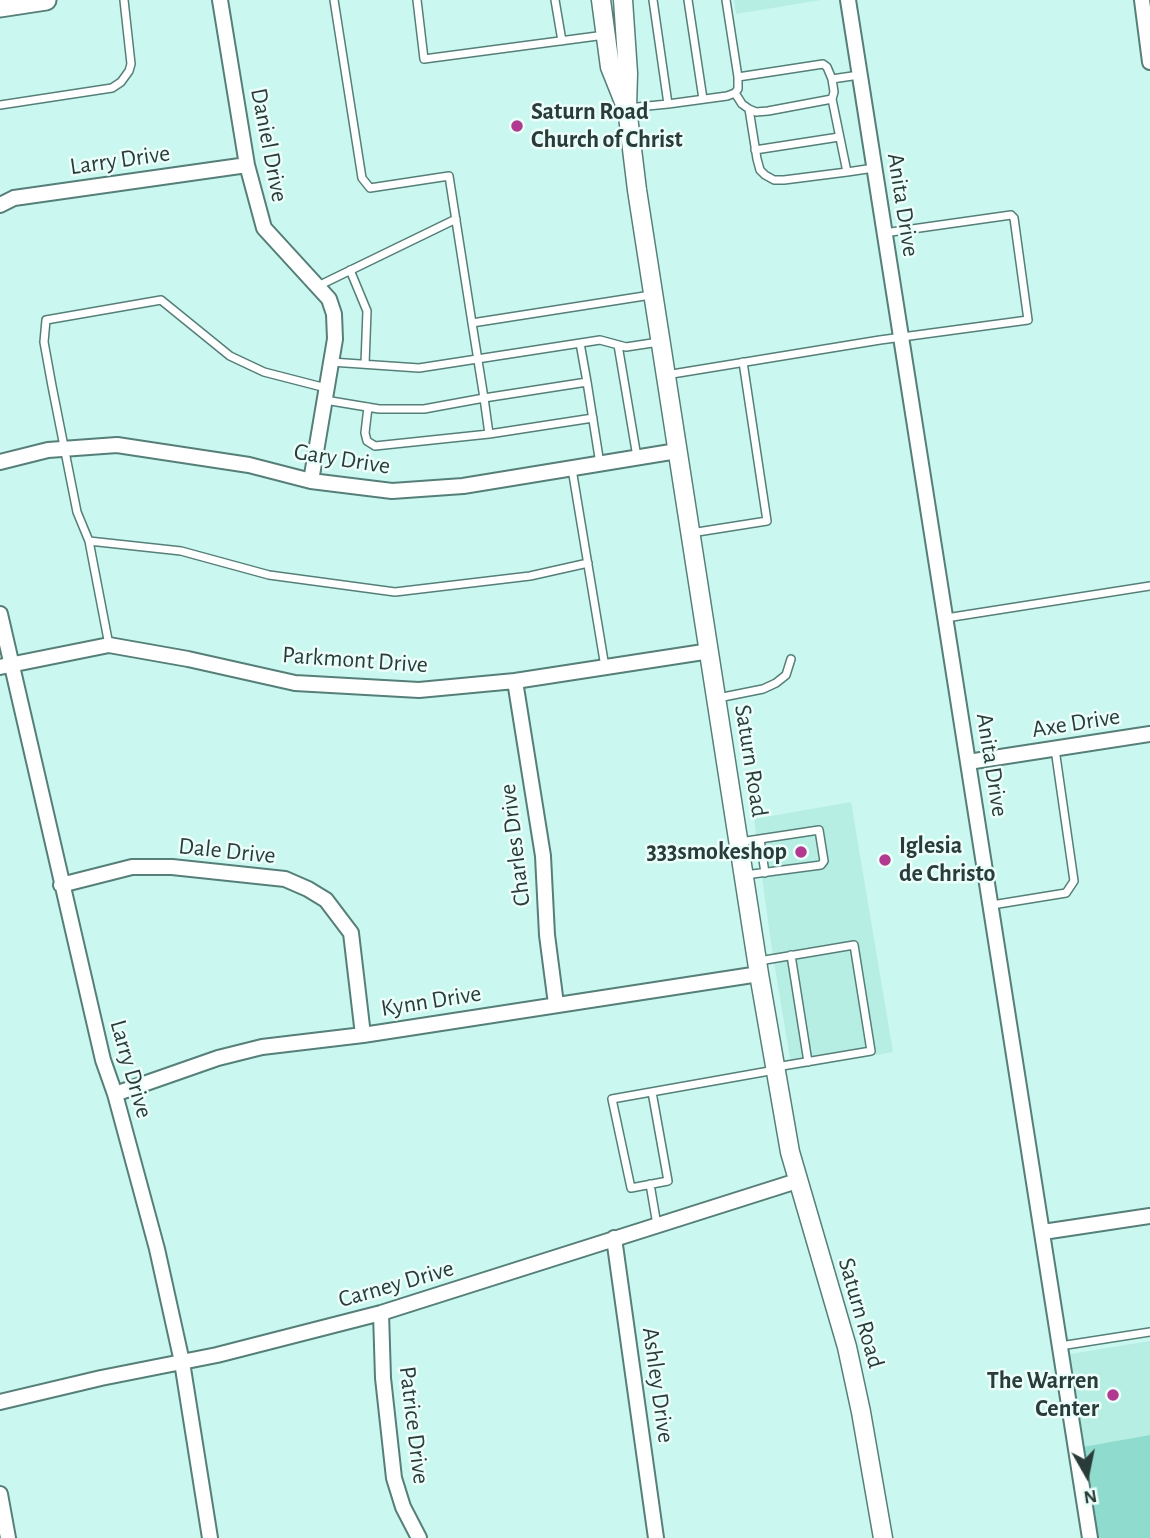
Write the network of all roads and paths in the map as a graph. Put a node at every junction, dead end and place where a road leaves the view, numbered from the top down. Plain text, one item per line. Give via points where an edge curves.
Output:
1 (46, 0) edge
2 (124, 0) edge
3 (220, 0) edge
4 (334, 0) edge
5 (417, 0) edge
6 (555, 0) edge
7 (601, 0) edge
8 (623, 0) edge
9 (653, 0) edge
10 (688, 0) edge
11 (726, 0) edge
12 (848, 0) edge
13 (1142, 0) edge
14 (0, 7) edge
15 (606, 35) junction
16 (562, 41) junction
17 (1150, 62) edge
18 (859, 75) junction
19 (738, 77) junction
20 (832, 79) junction
21 (735, 93) junction
22 (703, 99) junction
23 (832, 99) junction
24 (668, 104) junction
25 (0, 105) edge
26 (627, 108) junction
27 (749, 109) junction
28 (839, 137) junction
29 (755, 150) junction
30 (247, 165) junction
31 (874, 169) junction
32 (847, 172) junction
33 (0, 205) edge
34 (456, 219) junction
35 (884, 233) junction
36 (350, 270) junction
37 (318, 285) junction
38 (652, 295) junction
39 (472, 323) junction
40 (902, 338) junction
41 (659, 342) junction
42 (580, 343) junction
43 (618, 345) junction
44 (478, 359) junction
45 (331, 362) junction
46 (743, 362) junction
47 (365, 364) junction
48 (665, 375) junction
49 (587, 382) junction
50 (326, 394) junction
51 (484, 398) junction
52 (368, 407) junction
53 (593, 418) junction
54 (489, 434) junction
55 (64, 449) junction
56 (677, 451) junction
57 (637, 458) junction
58 (0, 462) edge
59 (600, 464) junction
60 (572, 469) junction
61 (312, 481) junction
62 (690, 533) junction
63 (89, 541) junction
64 (588, 563) junction
65 (1150, 586) edge
66 (0, 614) edge
67 (946, 618) junction
68 (109, 645) junction
69 (710, 651) junction
70 (791, 659) dead end
71 (6, 665) edge
72 (605, 667) junction
73 (516, 681) junction
74 (717, 699) junction
75 (1150, 734) edge
76 (1055, 749) junction
77 (968, 762) junction
78 (760, 839) junction
79 (739, 842) junction
80 (765, 873) junction
81 (744, 876) junction
82 (61, 886) junction
83 (992, 905) junction
84 (791, 955) junction
85 (758, 967) junction
86 (556, 1004) junction
87 (363, 1035) junction
88 (808, 1062) junction
89 (775, 1069) junction
90 (652, 1092) junction
91 (115, 1094) junction
92 (797, 1181) junction
93 (650, 1184) junction
94 (1150, 1216) edge
95 (657, 1225) junction
96 (1044, 1232) junction
97 (614, 1238) junction
98 (381, 1313) junction
99 (1150, 1332) edge
100 (1060, 1346) junction
101 (182, 1362) junction
102 (0, 1402) edge
103 (0, 1494) edge
104 (8, 1538) edge
105 (210, 1538) edge
106 (419, 1538) edge
107 (656, 1538) edge
108 (883, 1538) edge
109 (1090, 1538) edge

1 - 14 main road
2 - 25 lane via 131,64 121,82 111,88
3 - 30 street, Daniel Drive
4 - 34 lane via 362,178 370,188 449,176
5 - 16 lane via 424,59
6 - 16 lane
7 - 15 street, Saturn Road
8 - 26 street, Saturn Road
9 - 24 lane
10 - 22 lane
11 - 19 lane
12 - 18 street, Anita Drive
13 - 17 street
15 - 16 lane
15 - 26 street, Saturn Road via 610,67
18 - 20 lane
18 - 31 street, Anita Drive
19 - 20 lane via 823,64
19 - 21 lane
20 - 23 lane
21 - 22 lane
21 - 27 lane
22 - 24 lane
23 - 27 lane via 768,111
23 - 28 lane
24 - 26 lane
26 - 38 street, Saturn Road
27 - 29 lane
28 - 29 lane
28 - 32 lane
29 - 32 lane via 760,170 774,180
30 - 33 street, Larry Drive via 14,198
30 - 37 street, Daniel Drive via 264,228
31 - 32 lane
31 - 35 street, Anita Drive
34 - 36 lane
34 - 39 lane
35 - 40 street, Anita Drive
35 - 40 lane via 1014,218 1028,320
36 - 37 lane
36 - 47 lane via 367,311
37 - 45 street, Daniel Drive via 334,314
38 - 39 lane
38 - 41 street, Saturn Road
39 - 44 lane
40 - 46 lane
40 - 67 street, Anita Drive
41 - 43 lane
41 - 48 street, Saturn Road
42 - 43 lane via 600,340
42 - 44 lane
42 - 49 lane
43 - 57 lane
44 - 47 lane via 419,368
44 - 51 lane
45 - 47 lane
45 - 50 street, Daniel Drive
46 - 48 lane
46 - 62 lane via 767,521
48 - 56 street, Saturn Road
49 - 51 lane
49 - 53 lane
50 - 52 lane
50 - 55 lane via 230,356 161,300 46,320 44,342
50 - 61 street, Daniel Drive
51 - 52 lane via 424,409
51 - 54 lane
52 - 54 lane via 365,433 375,446
53 - 54 lane
53 - 59 lane
55 - 58 street, Gary Drive
55 - 61 street, Gary Drive via 117,445 249,464
55 - 63 lane
56 - 57 street, Gary Drive
56 - 62 street, Saturn Road
57 - 59 street, Gary Drive
59 - 60 street, Gary Drive
60 - 61 street, Gary Drive via 463,486 392,491
60 - 64 lane
62 - 69 street, Saturn Road
63 - 64 lane via 181,551 269,575 395,592 530,576
63 - 68 lane
64 - 72 lane
65 - 67 lane
66 - 71 street, Larry Drive
67 - 77 street, Anita Drive
68 - 71 street, Parkmont Drive
68 - 73 street, Parkmont Drive via 295,683 419,690
69 - 72 street, Parkmont Drive
69 - 74 street, Saturn Road
70 - 74 lane via 786,675 776,683
71 - 82 street, Larry Drive
72 - 73 street, Parkmont Drive
73 - 86 street, Charles Drive via 543,856
74 - 79 street, Saturn Road
75 - 76 street, Axe Drive
76 - 77 street, Axe Drive
76 - 83 lane via 1074,881 1066,893
77 - 83 street, Anita Drive
78 - 79 lane
78 - 80 lane
78 - 80 lane via 819,830 824,861
79 - 81 street, Saturn Road
80 - 81 lane
81 - 85 street, Saturn Road
82 - 87 street, Dale Drive via 132,867 172,867 285,879 308,889 326,901 351,933
82 - 91 street, Larry Drive
83 - 96 street, Anita Drive
84 - 85 lane
84 - 88 lane
84 - 88 lane via 854,945 869,1038 871,1051
85 - 86 street, Kynn Drive
85 - 89 street, Saturn Road
86 - 87 street, Kynn Drive
87 - 91 street, Kynn Drive via 262,1046
88 - 89 lane
89 - 90 lane
89 - 92 street, Saturn Road
90 - 93 lane via 668,1181
90 - 93 lane via 612,1099 631,1188
91 - 101 street, Larry Drive
92 - 95 street, Carney Drive
92 - 108 street, Saturn Road via 847,1347
93 - 95 lane
94 - 96 street
95 - 97 street, Carney Drive
96 - 100 street, Anita Drive
97 - 98 street, Carney Drive
97 - 107 street, Ashley Drive
98 - 101 street, Carney Drive
98 - 106 street, Patrice Drive via 394,1478
99 - 100 lane
100 - 109 street, Anita Drive
101 - 102 street, Carney Drive
101 - 105 street, Larry Drive
103 - 104 street

